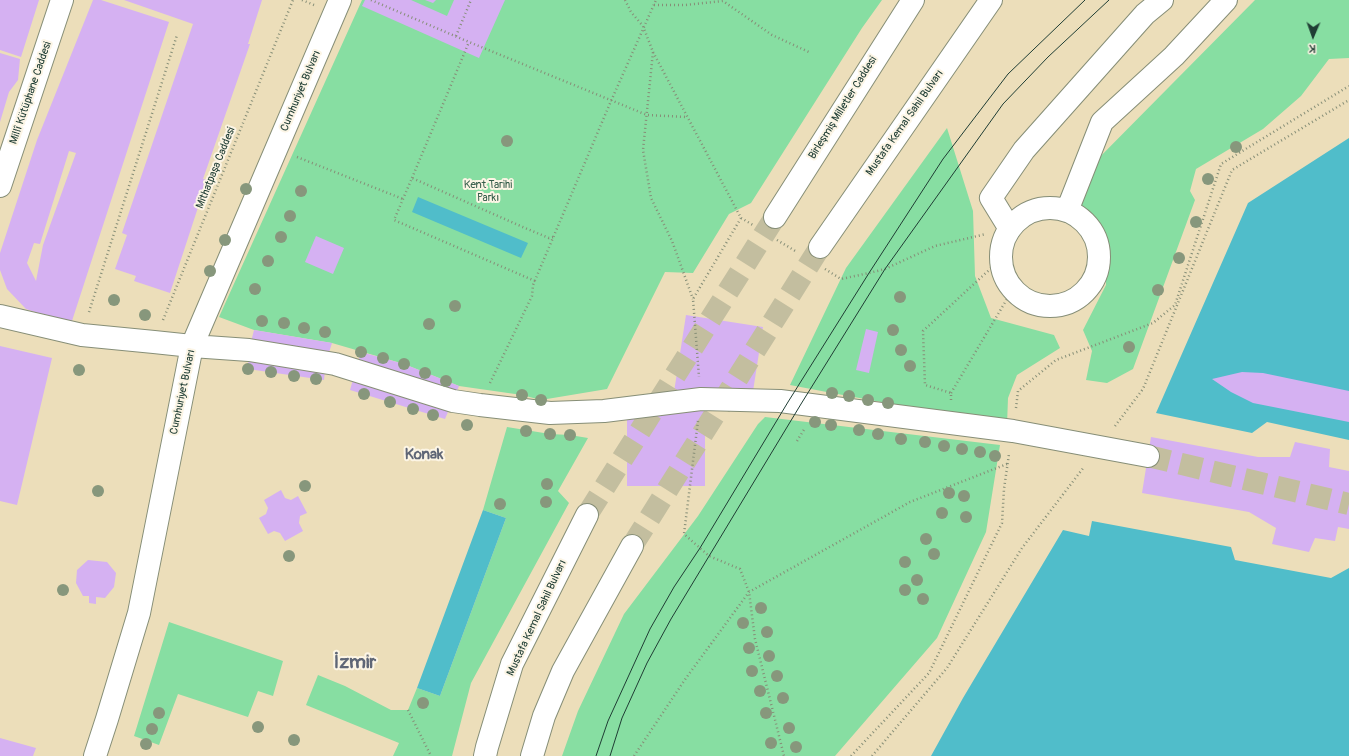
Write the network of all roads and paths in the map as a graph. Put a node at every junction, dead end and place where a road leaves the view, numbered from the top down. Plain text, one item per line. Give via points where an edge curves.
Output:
1 (62, 0) edge
2 (293, 0) edge
3 (340, 0) edge
4 (371, 0) edge
5 (471, 0) edge
6 (625, 0) edge
7 (656, 0) edge
8 (913, 0) edge
9 (991, 0) edge
10 (1162, 0) edge
11 (1226, 0) edge
12 (379, 2) edge
13 (654, 5) junction
14 (644, 26) junction
15 (177, 35) dead end
16 (456, 36) junction
17 (469, 42) junction
18 (653, 52) junction
19 (811, 53) dead end
20 (1349, 86) edge
21 (1349, 100) edge
22 (611, 101) junction
23 (647, 115) junction
24 (687, 118) junction
25 (276, 149) junction
26 (412, 178) junction
27 (0, 186) edge
28 (403, 199) junction
29 (1067, 211) junction
30 (741, 218) junction
31 (754, 226) dead end
32 (774, 228) joint
33 (1010, 229) junction
34 (554, 237) junction
35 (814, 256) junction
36 (1001, 259) junction
37 (535, 281) junction
38 (1013, 289) junction
39 (693, 300) junction
40 (0, 316) edge
41 (82, 336) junction
42 (154, 342) junction
43 (192, 346) junction
44 (925, 385) dead end
45 (951, 392) dead end
46 (701, 400) junction
47 (480, 405) junction
48 (1013, 431) junction
49 (1099, 447) junction
50 (1148, 456) tunnel mouth
51 (1007, 464) junction
52 (587, 514) tunnel mouth
53 (632, 546) tunnel mouth
54 (748, 592) junction
55 (408, 710) dead end
56 (544, 716) junction
57 (485, 753) edge
58 (95, 756) edge
59 (431, 756) edge
60 (532, 756) edge
61 (542, 756) edge
62 (634, 756) edge
63 (784, 756) edge
64 (851, 756) edge
65 (872, 756) edge

1 - 27 street, Millî Kütüphane Caddesi
2 - 42 path, Mithatpaşa Caddesi
3 - 25 street, Cumhuriyet Bulvarı
4 - 12 path
5 - 16 path
6 - 14 path via 631,12
7 - 13 path
8 - 32 street, Birleşmiş Milletler Caddesi
9 - 35 street, Mustafa Kemal Sahil Bulvarı
10 - 33 street via 1145,14 1024,150 991,198
11 - 29 street via 1174,56 1102,122
12 - 16 path
13 - 14 path
13 - 19 path via 723,1 772,35
14 - 18 path
14 - 22 path
15 - 41 path
16 - 17 path
17 - 22 path
17 - 26 path
18 - 23 path
18 - 24 path
20 - 48 path via 1221,164 1175,304 1153,323 1056,360 1018,391
21 - 49 path via 1232,170 1143,389
22 - 23 path
22 - 34 path
23 - 24 path
23 - 39 path via 643,150 651,198 672,241
24 - 30 path
25 - 28 path
25 - 43 street, Cumhuriyet Bulvarı
26 - 28 path
26 - 34 path via 549,238
28 - 37 path via 394,220
29 - 33 street via 1051,208 1035,210 1021,218
29 - 38 street via 1085,223 1092,231 1098,246 1099,263 1095,278 1086,292 1072,301 1057,306 1040,305 1025,299
30 - 31 path
30 - 39 path
32 - 35 path
33 - 35 path via 935,246 885,269 841,279
33 - 36 street via 1003,243
34 - 37 path
36 - 38 street via 1004,275
36 - 44 path via 923,331
37 - 47 path via 532,296
38 - 45 path
39 - 46 path
40 - 41 street
41 - 42 street
42 - 43 street
43 - 47 street via 249,350 335,364 453,401
43 - 58 street, Cumhuriyet Bulvarı via 139,613
46 - 47 street via 604,411 550,413
46 - 48 street via 788,402
46 - 54 path via 684,534 709,556 740,569
48 - 49 street
48 - 51 path
49 - 50 street
49 - 65 path via 1022,548 947,668
51 - 54 path via 910,502
51 - 64 path via 1002,523 929,673
52 - 57 street, Mustafa Kemal Sahil Bulvarı via 512,664
53 - 56 street via 563,671
54 - 62 path
54 - 63 path via 755,639
55 - 59 path
56 - 60 street
56 - 61 street

